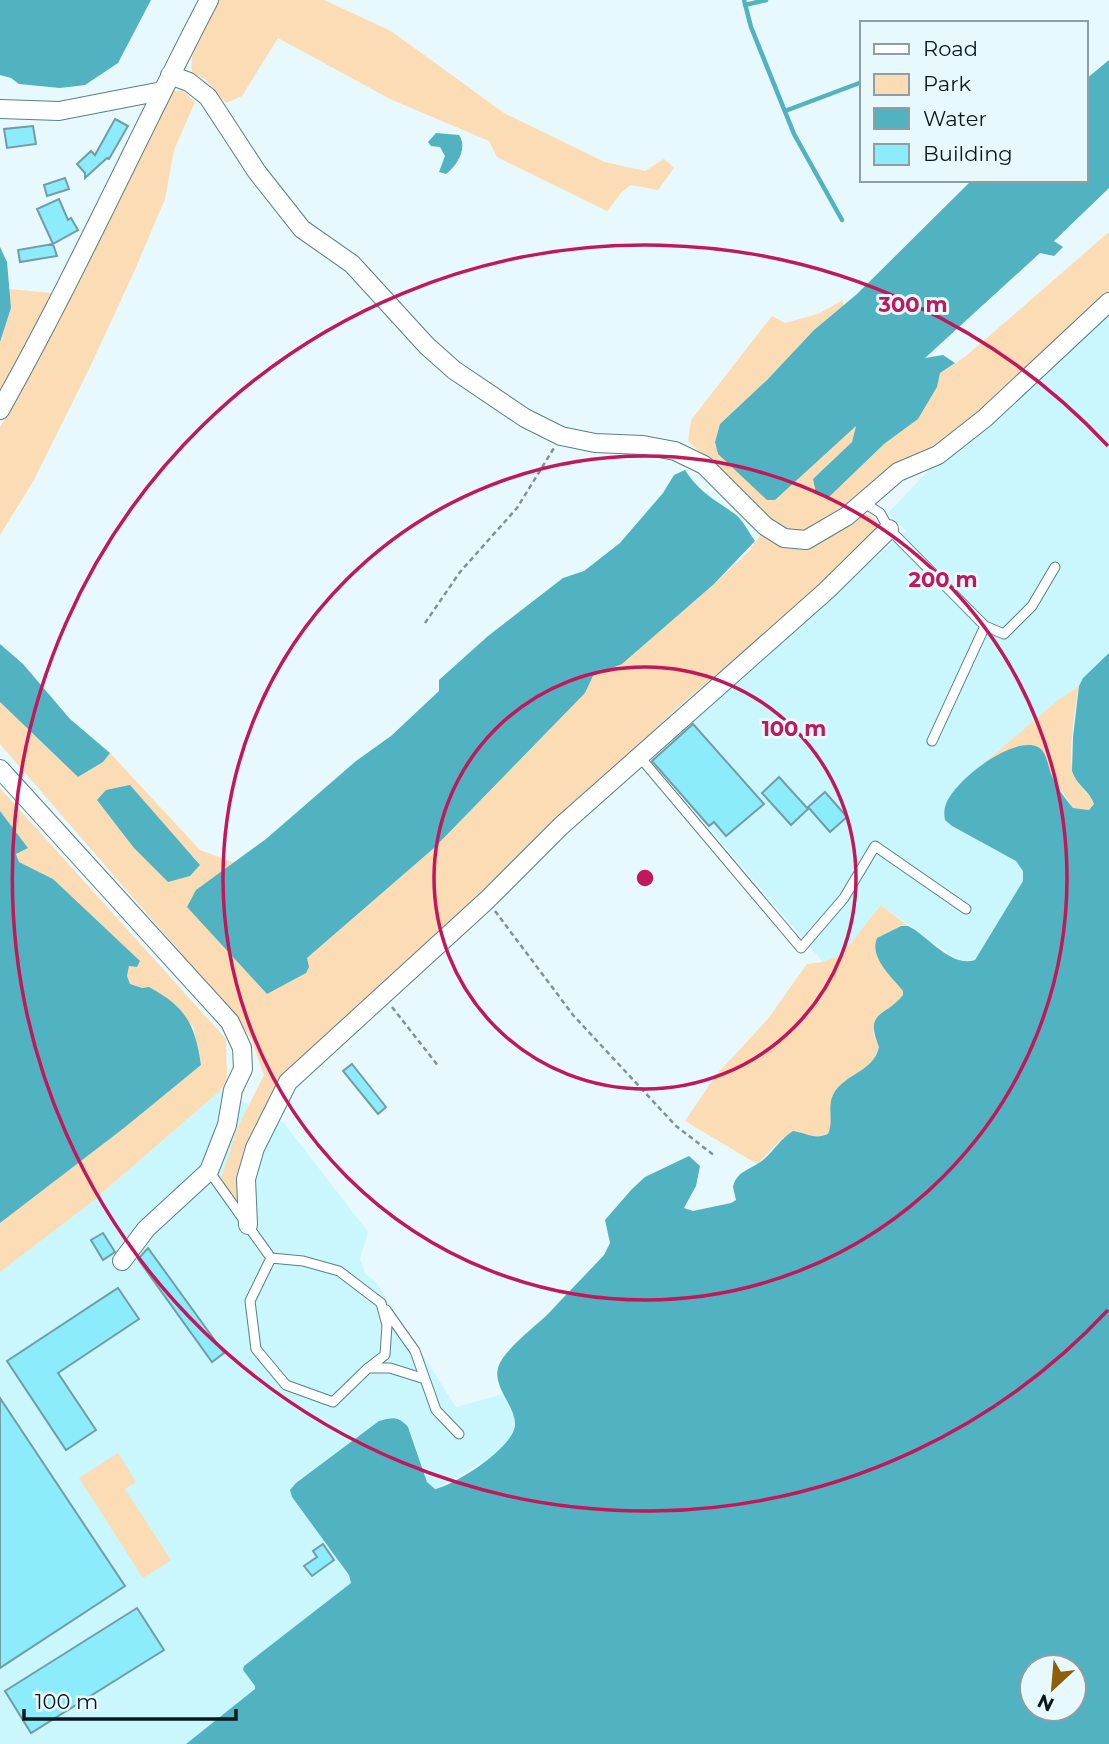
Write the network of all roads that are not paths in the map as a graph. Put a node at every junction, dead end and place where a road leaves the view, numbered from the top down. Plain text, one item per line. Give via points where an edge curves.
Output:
1 (209, 0) edge
2 (166, 83) junction
3 (0, 109) edge
4 (1109, 302) edge
5 (0, 410) edge
6 (863, 502) junction
7 (889, 529) junction
8 (1055, 567) dead end
9 (985, 626) junction
10 (932, 741) dead end
11 (639, 756) junction
12 (0, 769) edge
13 (966, 909) dead end
14 (209, 1171) junction
15 (247, 1225) junction
16 (271, 1258) junction
17 (121, 1261) dead end
18 (381, 1303) junction
19 (368, 1368) junction
20 (425, 1379) junction
21 (459, 1434) dead end

1 - 2 street
2 - 3 street via 59,111
2 - 5 street
2 - 6 street via 189,82 208,97 257,172 302,229 352,264 454,370 525,418 561,436 675,451 704,465 765,526 784,538 806,540
4 - 6 street via 985,418 938,455 898,472
6 - 7 lane via 880,513
7 - 9 lane
7 - 11 street via 826,591
8 - 9 lane via 1032,606 1004,634
9 - 10 lane
11 - 13 lane via 801,948 844,898 875,846
11 - 15 street via 289,1082 252,1158 246,1179
12 - 14 street via 230,1023 242,1048 243,1069
14 - 15 lane
14 - 17 street via 145,1229
15 - 16 lane
16 - 18 lane via 339,1271
16 - 19 lane via 250,1301 256,1349 286,1385 333,1402
18 - 19 lane via 387,1325 385,1356
18 - 20 lane via 415,1352
19 - 20 lane via 390,1368
20 - 21 lane via 436,1410

